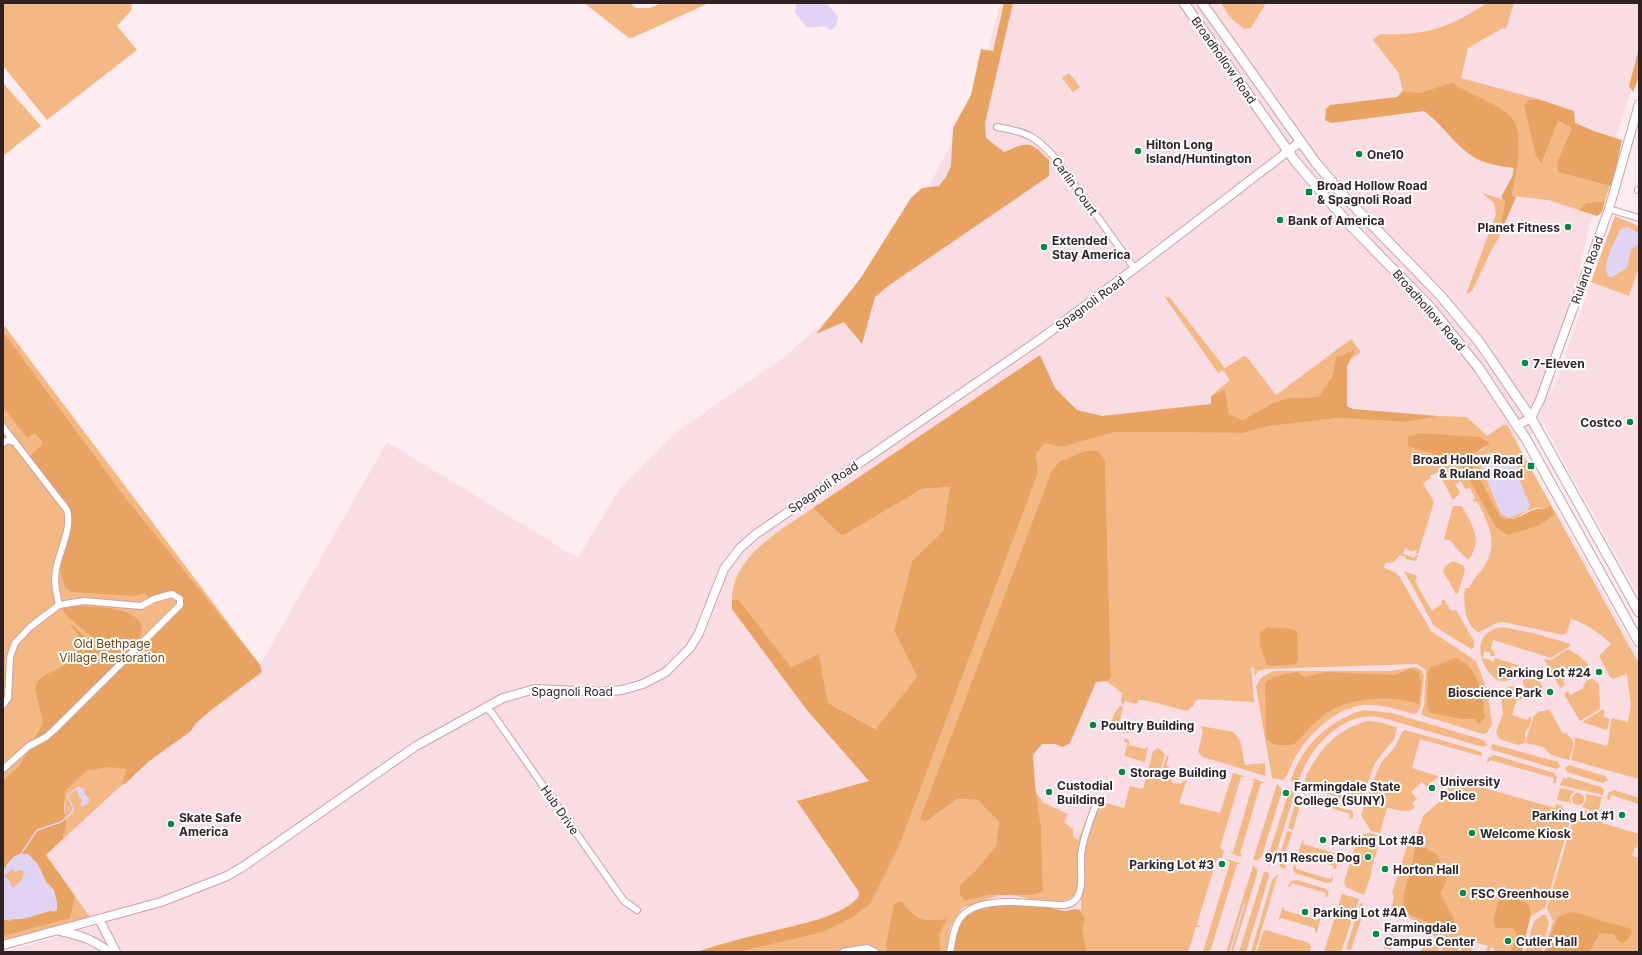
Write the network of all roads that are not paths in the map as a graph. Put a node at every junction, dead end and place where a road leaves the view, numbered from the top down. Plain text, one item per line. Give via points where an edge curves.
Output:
1 (1184, 3) edge
2 (1202, 3) edge
3 (1639, 104) edge
4 (997, 127) dead end
5 (1300, 142) junction
6 (1287, 151) junction
7 (1609, 208) junction
8 (1639, 218) edge
9 (1136, 269) junction
10 (1531, 418) junction
11 (1518, 425) junction
12 (3, 426) edge
13 (15, 442) junction
14 (3, 443) edge
15 (59, 605) junction
16 (1639, 612) edge
17 (1639, 642) edge
18 (3, 705) edge
19 (485, 707) junction
20 (3, 769) edge
21 (1095, 807) dead end
22 (637, 910) dead end
23 (99, 919) junction
24 (57, 930) junction
25 (3, 945) edge
26 (109, 952) edge
27 (116, 952) edge
28 (843, 952) edge
29 (875, 952) edge
30 (950, 952) edge

1 - 6 main road, Broadhollow Road
2 - 5 main road, Broadhollow Road
3 - 7 main road, Ruland Road
4 - 9 street, Carlin Court via 1026,134 1041,142
5 - 6 main road, Spagnoli Road
5 - 10 main road, Broadhollow Road via 1343,194 1450,307 1480,343
6 - 9 main road, Spagnoli Road
6 - 11 main road, Broadhollow Road via 1325,197 1454,335
7 - 8 street
7 - 10 main road, Ruland Road via 1540,400
9 - 19 main road, Spagnoli Road via 1039,340 751,538 724,569 699,633 690,648 666,672 643,684 622,690 601,692 535,689 503,698
10 - 11 main road
10 - 16 main road, Broadhollow Road
11 - 17 main road, Broadhollow Road
12 - 13 street
13 - 14 street via 8,440
13 - 15 street via 69,516 54,583
15 - 18 street via 30,627 15,643 10,657 8,698
15 - 20 street via 84,601 141,606 172,594 181,602 54,730 29,746
19 - 22 street, Hub Drive via 492,713 624,901
19 - 23 main road, Spagnoli Road via 429,738 227,876 161,902
21 - 30 street via 1084,836 1077,898 1072,903 1064,905 989,902 968,911 959,919
23 - 24 main road, Spagnoli Road
23 - 27 main road
24 - 25 main road, Spagnoli Road
24 - 26 main road via 82,935 97,942
28 - 29 street via 867,948

